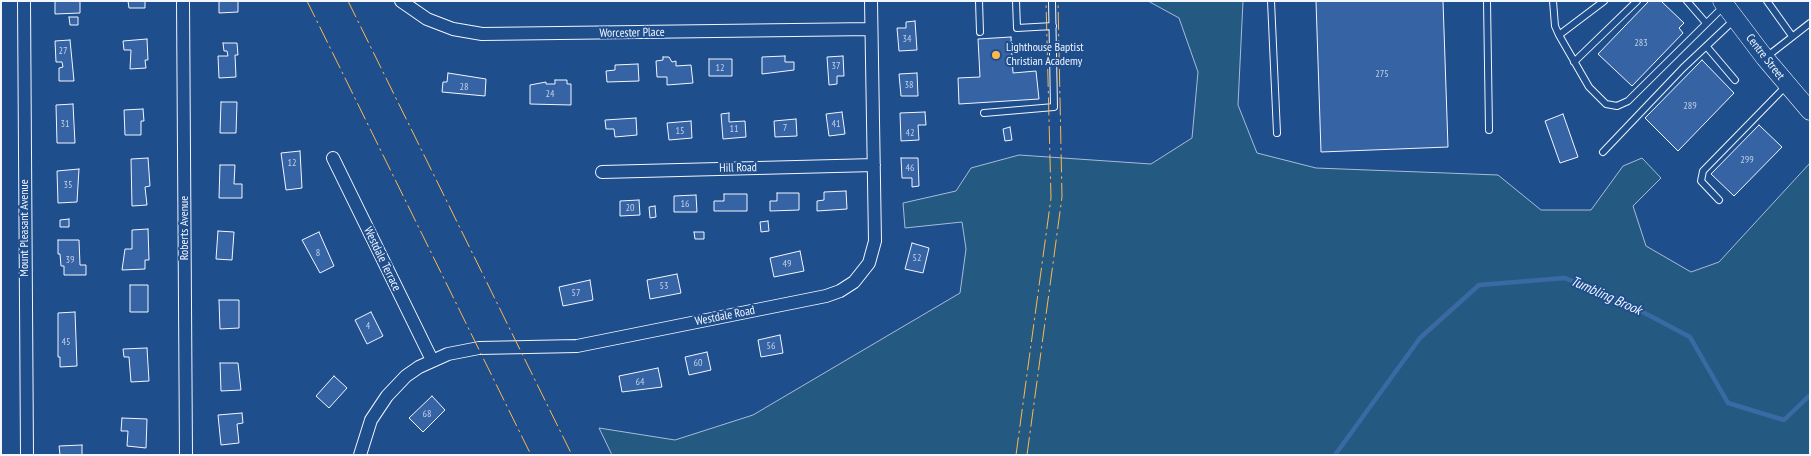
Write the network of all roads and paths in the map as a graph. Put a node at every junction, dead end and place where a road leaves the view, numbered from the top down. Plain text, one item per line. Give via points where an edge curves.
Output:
1 (24, 1) edge
2 (183, 1) edge
3 (401, 1) edge
4 (871, 1) edge
5 (979, 1) edge
6 (1016, 1) edge
7 (1052, 1) edge
8 (1271, 1) edge
9 (1486, 1) edge
10 (1553, 1) edge
11 (1604, 1) edge
12 (1637, 1) edge
13 (1687, 1) edge
14 (1767, 1) edge
15 (1727, 8) edge
16 (1706, 22) junction
17 (1810, 23) edge
18 (1053, 26) junction
19 (871, 29) junction
20 (980, 32) dead end
21 (1560, 35) junction
22 (1792, 36) junction
23 (1707, 47) junction
24 (1765, 58) junction
25 (1574, 62) junction
26 (1735, 80) dead end
27 (1787, 85) junction
28 (1810, 111) edge
29 (984, 113) dead end
30 (1490, 130) dead end
31 (1277, 133) dead end
32 (1603, 152) dead end
33 (333, 158) dead end
34 (874, 165) junction
35 (602, 172) dead end
36 (1719, 200) dead end
37 (432, 360) junction
38 (27, 455) edge
39 (186, 455) edge
40 (360, 455) edge

1 - 38 street, Mount Pleasant Avenue
2 - 39 street, Roberts Avenue
3 - 19 street, Worcester Place via 427,19 453,30 482,34
4 - 19 street, Westdale Road
5 - 20 lane
6 - 18 lane via 1016,28
7 - 18 lane
8 - 31 lane
9 - 30 lane
10 - 21 lane via 1555,26
11 - 21 lane
12 - 25 lane
13 - 16 lane
14 - 22 lane
15 - 16 lane
15 - 23 lane
15 - 24 main road, Centre Street
16 - 25 lane via 1628,101 1617,106 1606,104 1589,87
17 - 22 lane
18 - 29 lane via 1054,107
19 - 34 street, Westdale Road
21 - 25 lane
22 - 24 lane
23 - 26 lane
23 - 32 lane
24 - 27 main road, Centre Street
27 - 28 main road, Centre Street
27 - 36 lane via 1703,171 1701,181
33 - 37 street, Westdale Terrace
34 - 35 street, Hill Road
34 - 37 street, Westdale Road via 876,227 872,256 861,276 840,291 577,346 479,348
37 - 40 street, Westdale Road via 406,376 387,396 371,420

